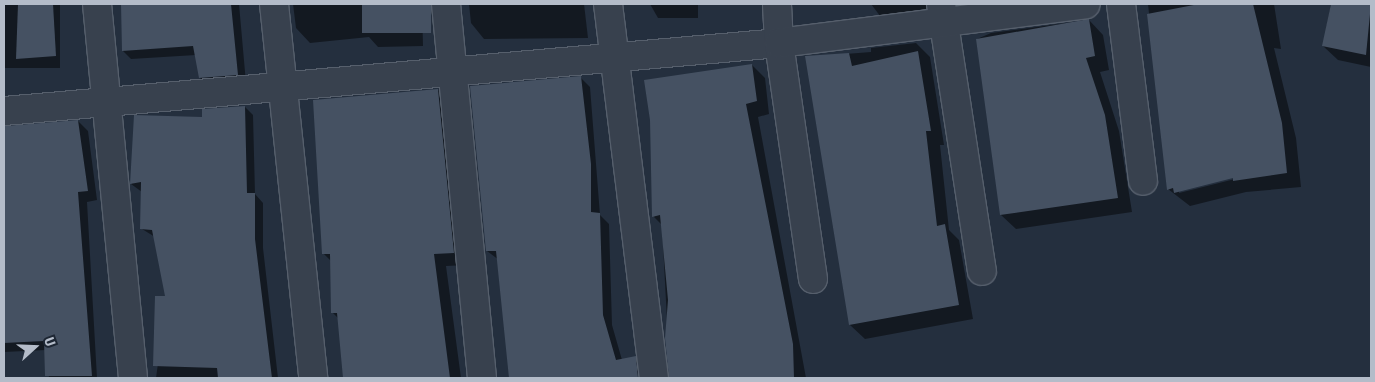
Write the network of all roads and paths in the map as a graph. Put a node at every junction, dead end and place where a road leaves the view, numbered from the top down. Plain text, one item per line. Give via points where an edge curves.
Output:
1 (97, 4) edge
2 (274, 4) edge
3 (446, 4) edge
4 (608, 4) edge
5 (777, 4) edge
6 (1086, 4) edge
7 (1121, 4) edge
8 (941, 12) edge
9 (779, 42) junction
10 (614, 60) junction
11 (454, 74) junction
12 (283, 89) junction
13 (107, 101) junction
14 (4, 111) edge
15 (1143, 181) dead end
16 (982, 271) dead end
17 (813, 279) dead end
18 (133, 378) edge
19 (313, 378) edge
20 (482, 378) edge
21 (654, 378) edge

1 - 13 street
2 - 12 street
3 - 11 street
4 - 10 street
5 - 9 street
6 - 8 street
7 - 15 street
8 - 9 street
8 - 16 street
9 - 10 street
9 - 17 street
10 - 11 street
10 - 21 street
11 - 12 street
11 - 20 street
12 - 13 street
12 - 19 street
13 - 14 street
13 - 18 street

